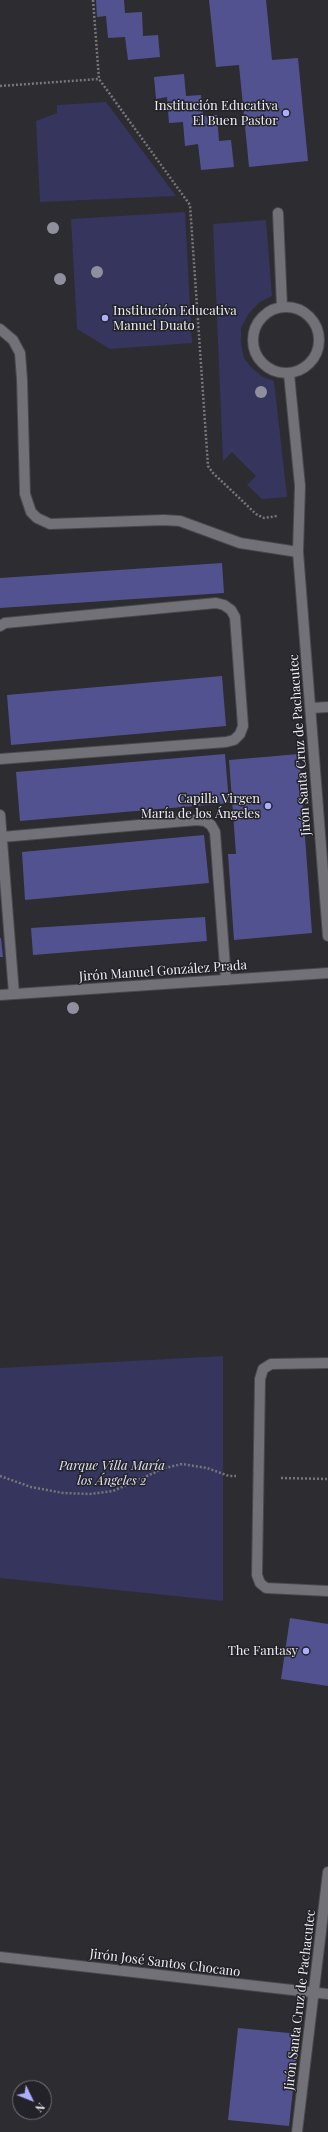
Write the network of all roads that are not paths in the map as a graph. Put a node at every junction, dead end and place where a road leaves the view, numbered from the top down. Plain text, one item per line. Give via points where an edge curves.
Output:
1 (278, 213) dead end
2 (282, 307) junction
3 (0, 329) edge
4 (289, 374) junction
5 (298, 552) junction
6 (0, 626) edge
7 (328, 707) edge
8 (310, 708) junction
9 (0, 758) edge
10 (0, 815) edge
11 (2, 837) junction
12 (328, 936) edge
13 (328, 973) edge
14 (226, 980) junction
15 (14, 994) junction
16 (0, 995) edge
17 (328, 1363) edge
18 (328, 1592) edge
19 (328, 1872) edge
20 (0, 1957) edge
21 (314, 1993) junction
22 (328, 1994) edge
23 (297, 2132) edge

1 - 2 street
2 - 4 street via 262,317 256,326 254,349 266,368 277,373
2 - 4 street via 294,307 308,315 320,338 317,353 308,366
3 - 5 street via 13,340 20,353 25,494 37,518 58,525 180,521 240,543
4 - 5 street, Jirón Santa Cruz de Pachacutec via 300,486
5 - 8 street, Jirón Santa Cruz de Pachacutec
6 - 9 street via 5,623 216,603 224,605 235,617 243,726 234,740 226,742
7 - 8 street
8 - 12 street, Jirón Santa Cruz de Pachacutec
10 - 11 street
11 - 14 street via 205,821 215,832
11 - 15 street
13 - 14 street, Jirón Manuel González Prada
14 - 15 street, Jirón Manuel González Prada
15 - 16 street, Jirón Manuel González Prada
17 - 18 street via 271,1364 263,1369 261,1374 257,1575 260,1583 266,1588
19 - 21 street, Jirón Santa Cruz de Pachacutec
20 - 21 street, Jirón José Santos Chocano
21 - 22 street, Jirón José Santos Chocano
21 - 23 street, Jirón Santa Cruz de Pachacutec

